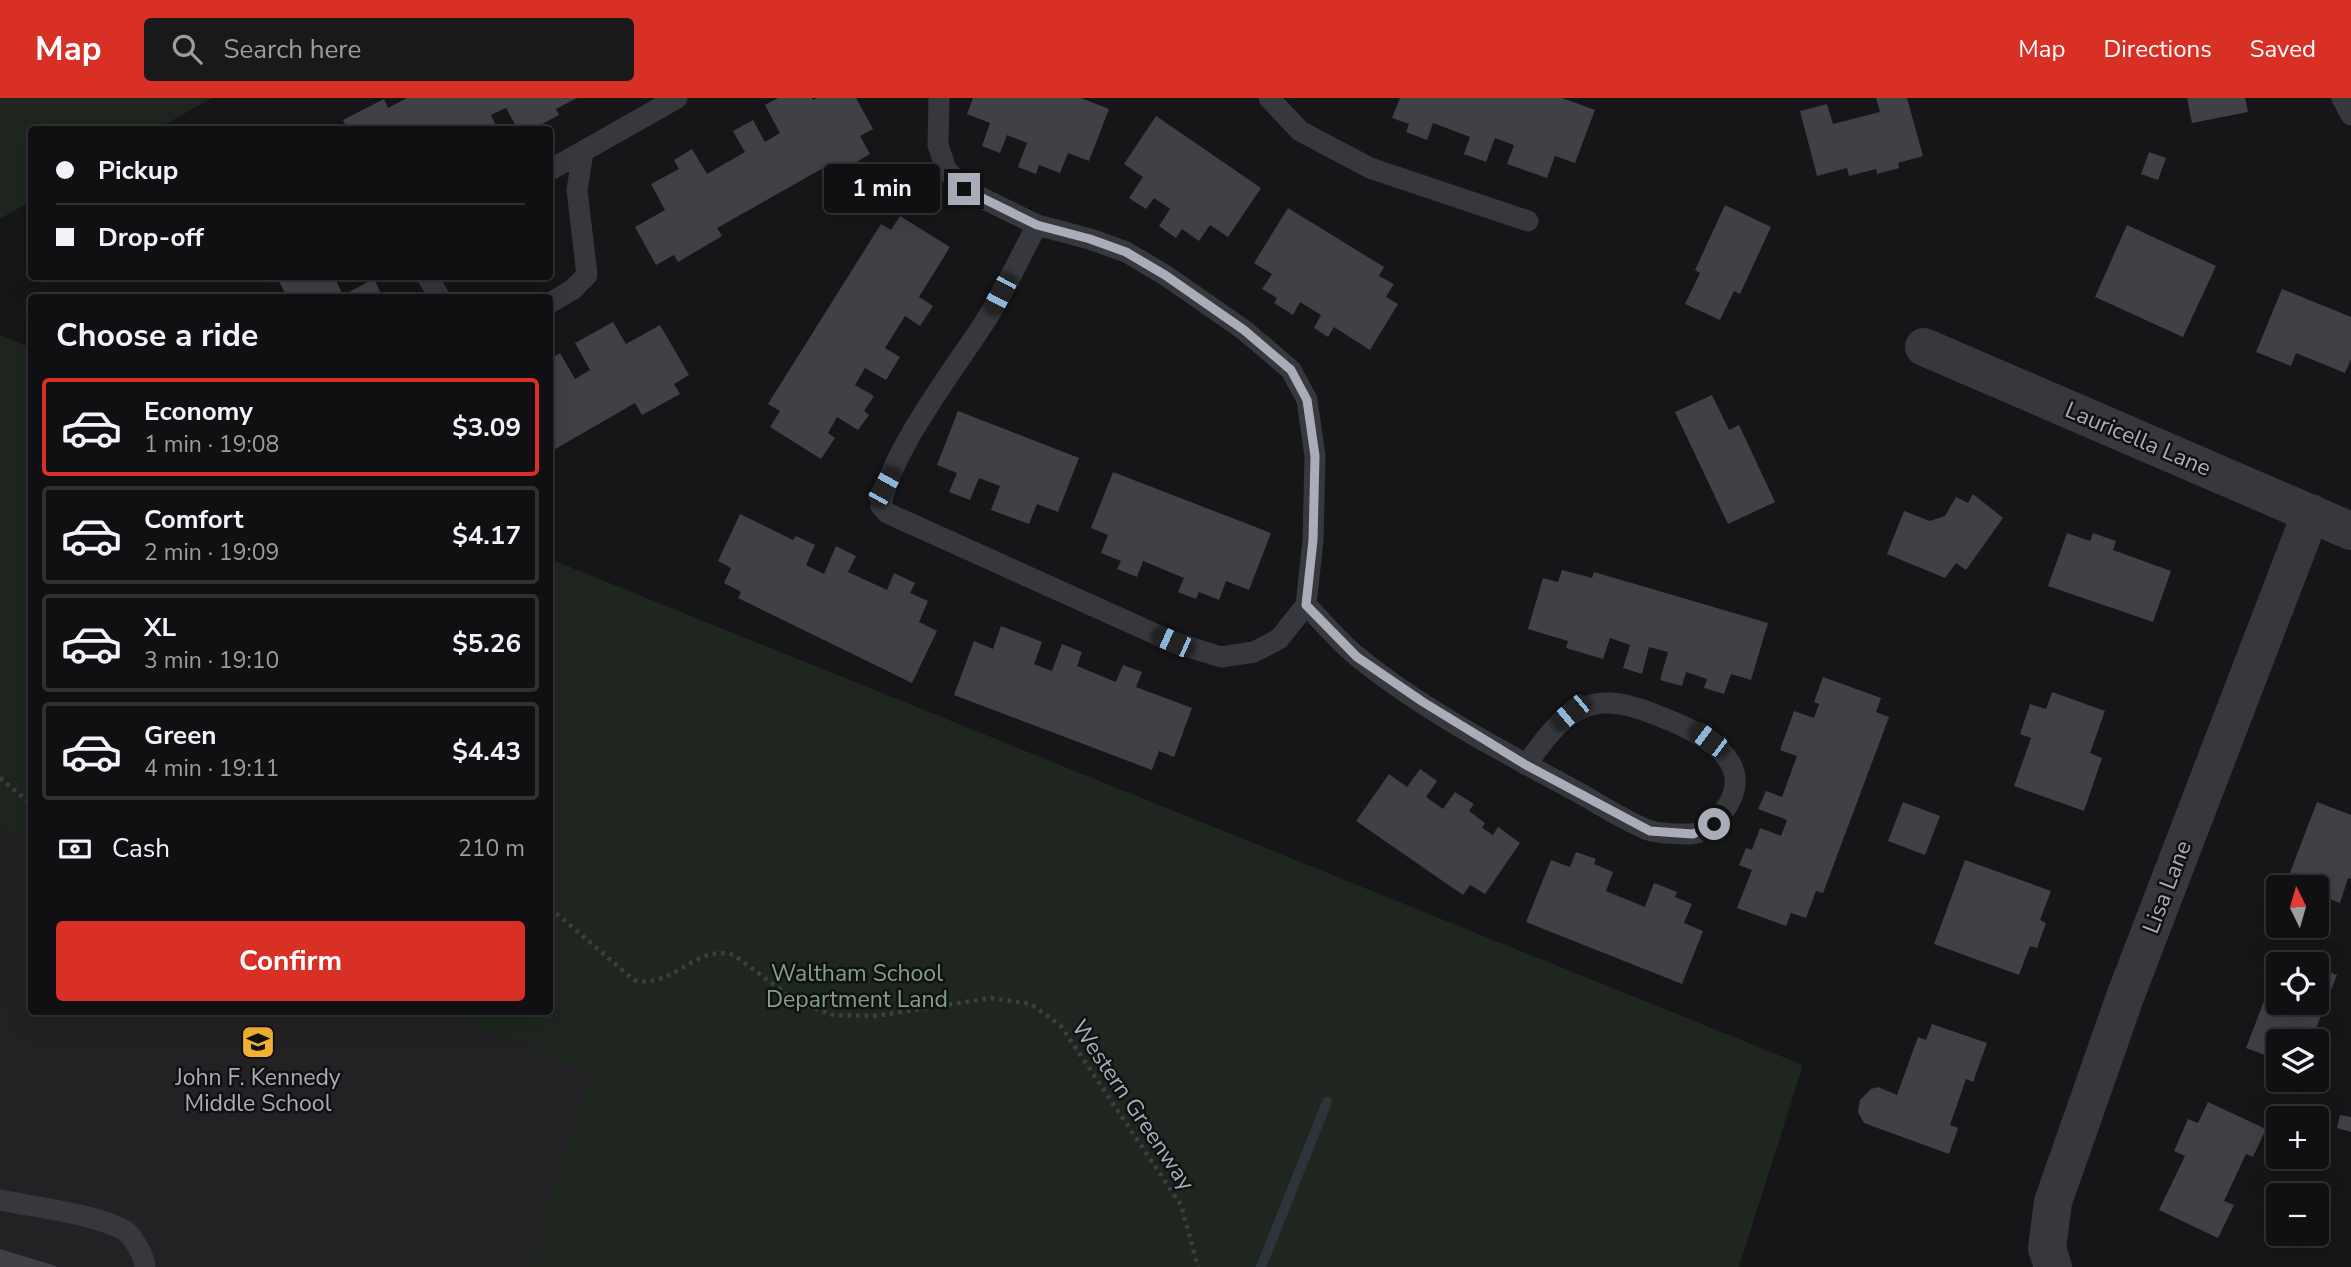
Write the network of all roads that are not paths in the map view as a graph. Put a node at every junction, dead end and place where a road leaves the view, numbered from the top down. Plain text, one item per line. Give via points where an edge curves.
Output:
1 (677, 98) edge
2 (939, 98) edge
3 (1269, 98) edge
4 (2342, 98) edge
5 (2351, 115) edge
6 (583, 152) junction
7 (553, 168) edge
8 (1528, 221) dead end
9 (1037, 225) junction
10 (553, 301) edge
11 (1924, 347) dead end
12 (2311, 513) junction
13 (2351, 531) edge
14 (1306, 605) junction
15 (1526, 765) junction
16 (0, 1200) edge
17 (145, 1267) edge
18 (2053, 1267) edge

1 - 6 lane
2 - 9 lane via 938,145 946,169 964,189
3 - 8 lane via 1300,131 1370,168
4 - 5 lane
6 - 7 lane
6 - 10 lane via 577,190 587,275
9 - 14 lane via 1126,252 1244,330 1291,370 1307,400 1315,456
9 - 14 lane via 988,317 884,487 881,506 887,513 1173,642 1221,657 1254,652 1279,639
11 - 12 street, Lauricella Lane
12 - 13 street, Lauricella Lane
12 - 18 street, Lisa Lane via 2125,997 2053,1202 2047,1248
14 - 15 lane via 1357,657
15 - 15 lane via 1553,727 1571,712 1597,704 1631,705 1694,729 1724,752 1735,773 1732,800 1714,824 1693,834 1650,831
16 - 17 lane via 126,1231

